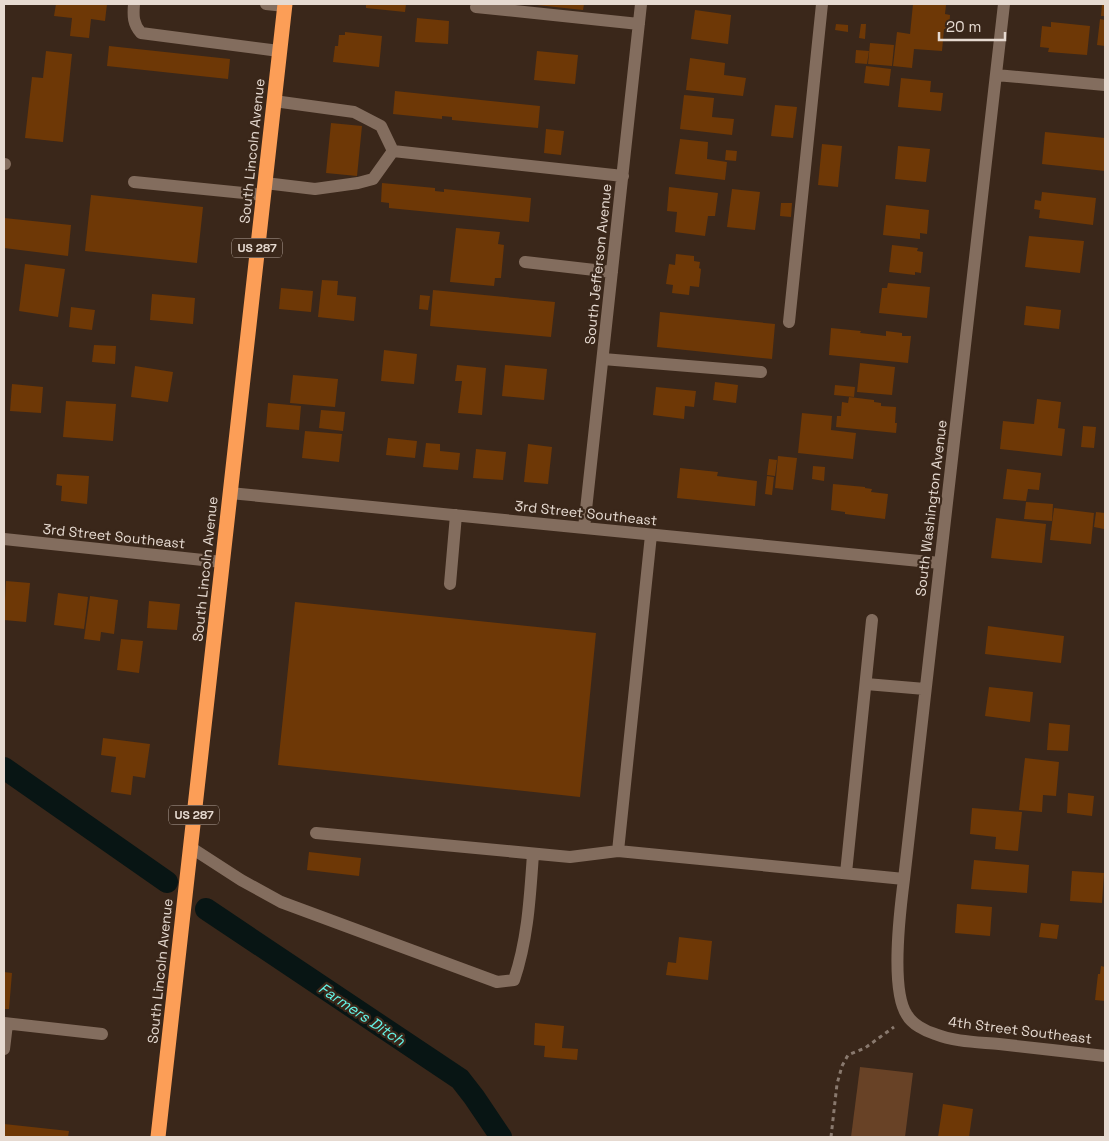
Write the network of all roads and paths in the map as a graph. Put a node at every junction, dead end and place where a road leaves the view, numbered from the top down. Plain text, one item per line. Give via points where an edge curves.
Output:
1 (134, 4) edge
2 (266, 4) edge
3 (641, 4) edge
4 (822, 4) edge
5 (1004, 4) edge
6 (285, 5) edge
7 (476, 7) dead end
8 (639, 24) junction
9 (279, 51) junction
10 (996, 75) junction
11 (1105, 86) edge
12 (274, 101) junction
13 (393, 151) junction
14 (622, 176) junction
15 (134, 182) dead end
16 (264, 189) junction
17 (525, 262) dead end
18 (612, 272) junction
19 (789, 322) dead end
20 (602, 359) junction
21 (761, 372) dead end
22 (230, 493) junction
23 (456, 516) junction
24 (584, 528) junction
25 (650, 535) junction
26 (4, 539) edge
27 (222, 562) junction
28 (940, 563) junction
29 (450, 584) dead end
30 (872, 620) dead end
31 (866, 684) junction
32 (925, 689) junction
33 (316, 833) dead end
34 (190, 847) junction
35 (618, 851) junction
36 (533, 854) junction
37 (846, 873) junction
38 (904, 879) junction
39 (907, 1016) junction
40 (6, 1024) edge
41 (102, 1034) dead end
42 (4, 1049) edge
43 (1105, 1056) edge
44 (158, 1137) edge
45 (831, 1137) edge

1 - 9 street via 133,19 141,33
2 - 6 street
3 - 8 street, South Jefferson Avenue
4 - 19 street
5 - 10 street, South Washington Avenue
6 - 9 highway, South Lincoln Avenue / US 287
7 - 8 street
8 - 14 street, South Jefferson Avenue
9 - 12 highway, South Lincoln Avenue / US 287
10 - 11 street
10 - 28 street, South Washington Avenue
12 - 13 street via 354,112 381,126
12 - 16 highway, South Lincoln Avenue / US 287
13 - 14 street
13 - 16 street via 373,179 315,189
14 - 18 street, South Jefferson Avenue
15 - 16 street
16 - 22 highway, South Lincoln Avenue / US 287
17 - 18 street
18 - 20 street, South Jefferson Avenue
20 - 21 street
20 - 24 street, South Jefferson Avenue
22 - 23 street, 3rd Street Southeast
22 - 27 highway, South Lincoln Avenue / US 287
23 - 24 street, 3rd Street Southeast
23 - 29 street
24 - 25 street, 3rd Street Southeast
25 - 28 street, 3rd Street Southeast
25 - 35 street
26 - 27 street, 3rd Street Southeast
27 - 34 highway, South Lincoln Avenue / US 287
28 - 32 street, South Washington Avenue
30 - 31 street
31 - 32 street
31 - 37 street
32 - 38 street, South Washington Avenue
33 - 36 street
34 - 36 street via 280,902 497,982 514,980 522,957
34 - 44 highway, South Lincoln Avenue / US 287
35 - 36 street via 570,857
35 - 37 street
37 - 38 street
38 - 39 street, South Washington Avenue via 898,987
39 - 43 street, 4th Street Southeast via 926,1030 954,1039
39 - 45 path via 865,1048 848,1055 837,1084
40 - 41 street
40 - 42 street

